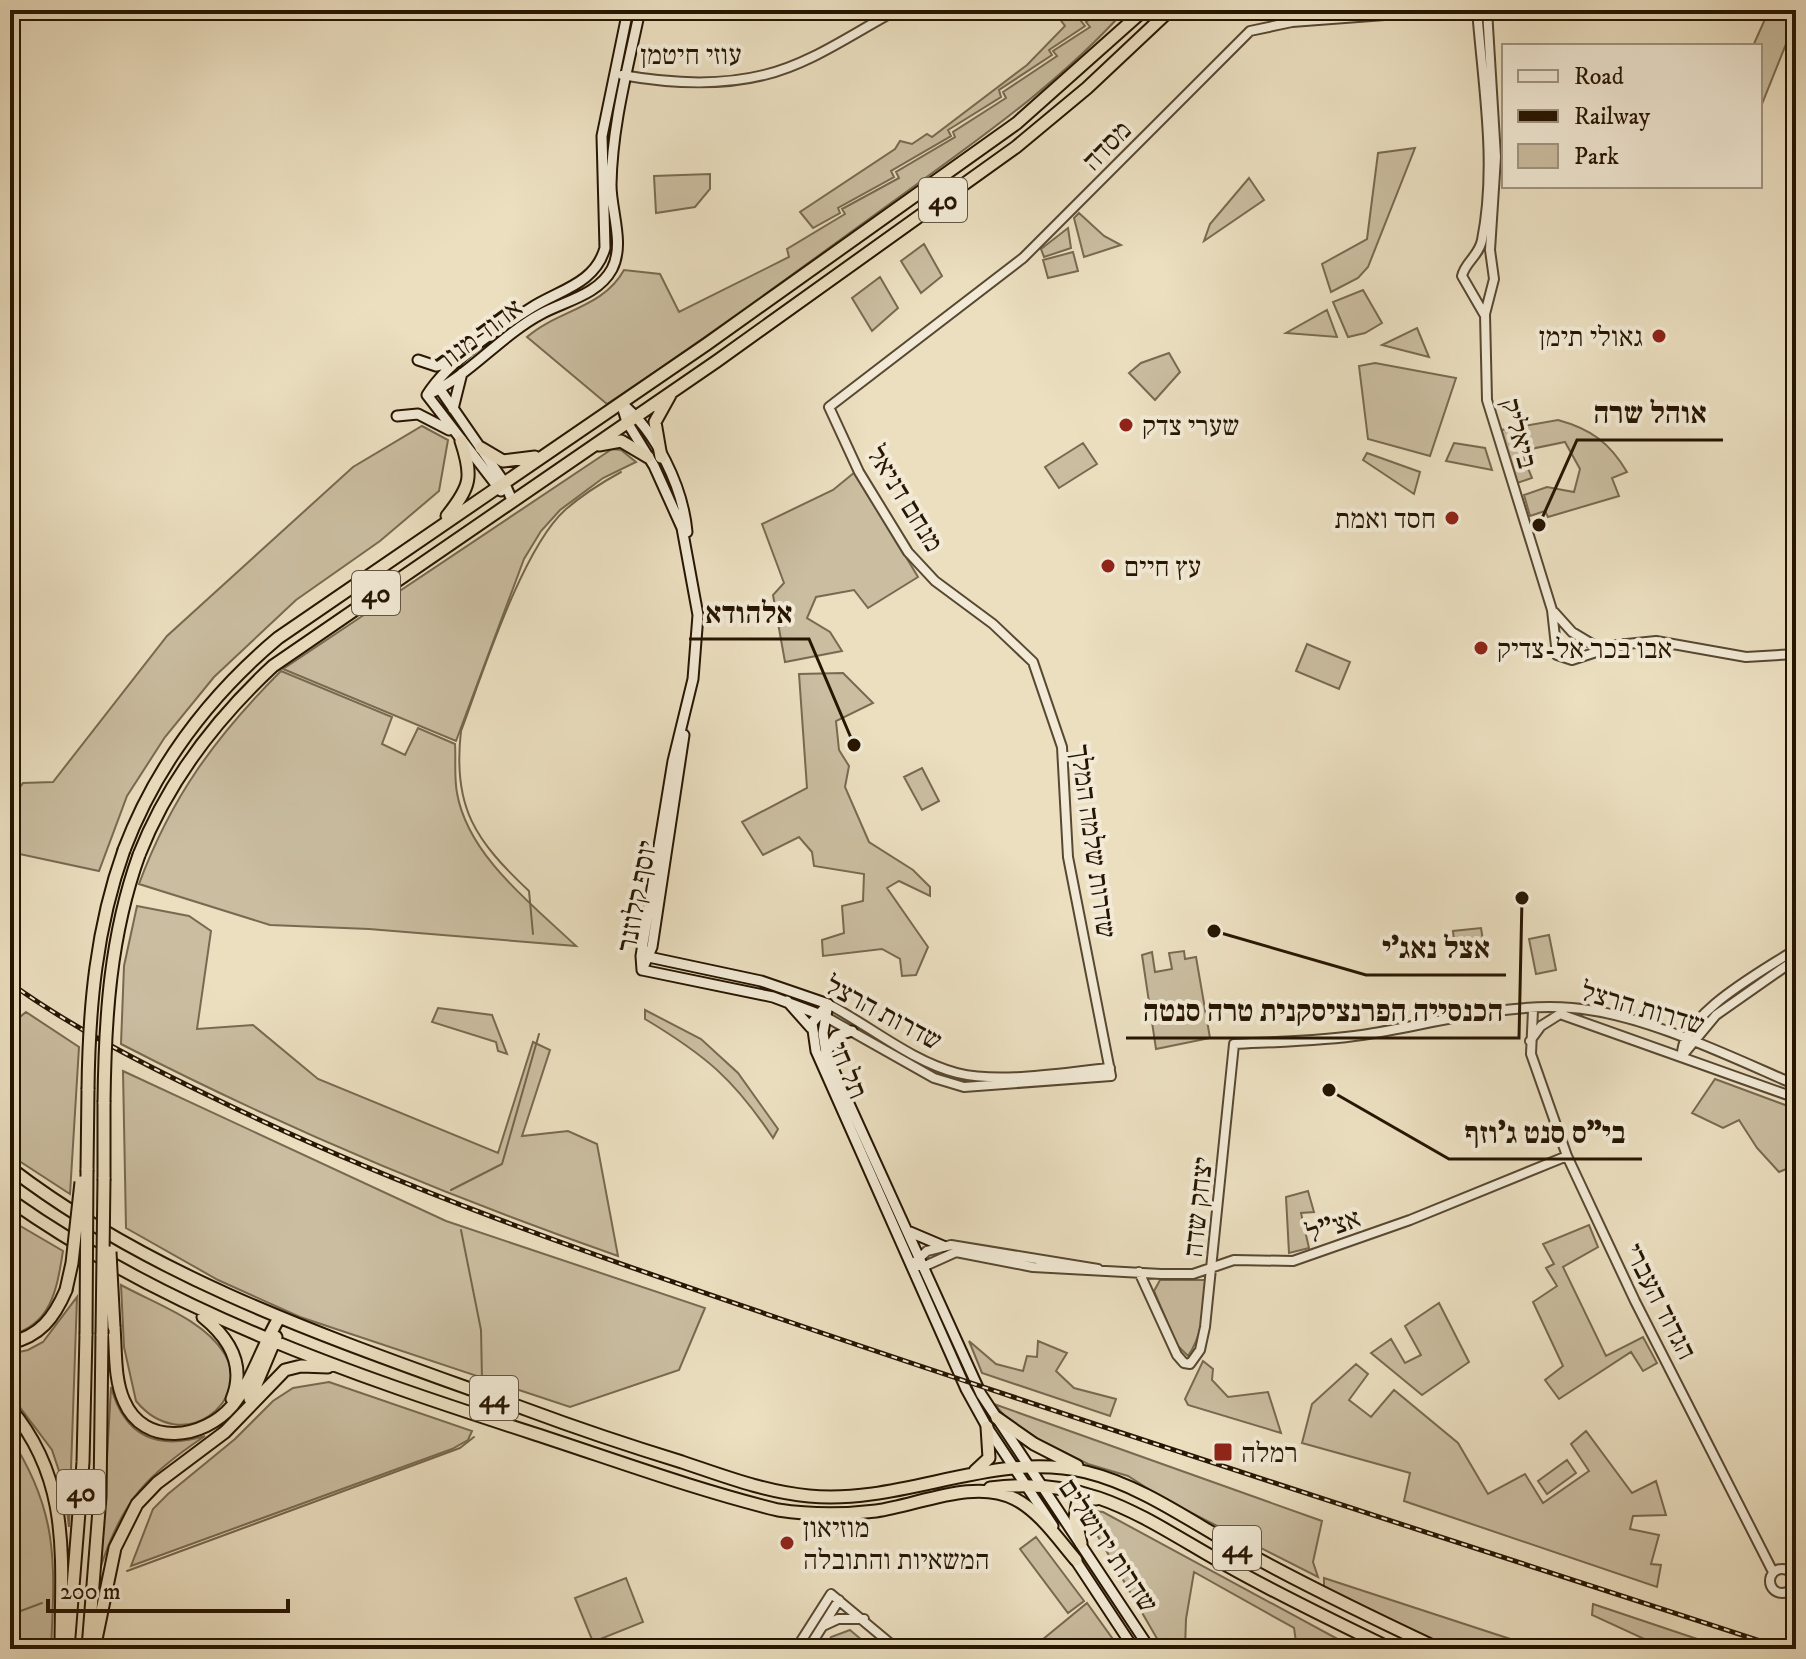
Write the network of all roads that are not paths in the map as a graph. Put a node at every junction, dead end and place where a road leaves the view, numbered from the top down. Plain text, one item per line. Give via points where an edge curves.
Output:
1 (628, 10) edge
2 (640, 10) edge
3 (897, 10) edge
4 (1144, 10) edge
5 (1170, 10) edge
6 (1451, 10) edge
7 (1477, 10) edge
8 (1487, 10) edge
9 (614, 73) junction
10 (626, 76) junction
11 (1473, 262) junction
12 (1491, 268) junction
13 (1491, 286) junction
14 (1472, 292) junction
15 (1485, 314) junction
16 (418, 360) dead end
17 (462, 366) junction
18 (438, 386) junction
19 (673, 390) junction
20 (621, 403) junction
21 (829, 407) joint
22 (453, 409) junction
23 (397, 416) dead end
24 (631, 419) junction
25 (459, 437) junction
26 (481, 448) junction
27 (551, 451) junction
28 (573, 457) junction
29 (654, 457) junction
30 (500, 485) junction
31 (512, 500) junction
32 (437, 528) junction
33 (1550, 604) junction
34 (1576, 634) junction
35 (1555, 642) junction
36 (1621, 644) junction
37 (1796, 654) edge
38 (1575, 659) junction
39 (1033, 662) joint
40 (1796, 949) edge
41 (645, 957) junction
42 (1796, 959) edge
43 (642, 970) joint
44 (786, 1000) junction
45 (828, 1004) junction
46 (1533, 1010) junction
47 (822, 1015) junction
48 (811, 1028) junction
49 (852, 1031) junction
50 (1684, 1039) junction
51 (1530, 1042) junction
52 (1234, 1044) joint
53 (826, 1053) junction
54 (1682, 1056) junction
55 (1111, 1072) junction
56 (1796, 1085) edge
57 (1796, 1098) edge
58 (1559, 1138) junction
59 (1567, 1156) junction
60 (1557, 1160) junction
61 (10, 1168) edge
62 (84, 1170) junction
63 (105, 1182) junction
64 (10, 1200) edge
65 (10, 1210) edge
66 (907, 1230) junction
67 (59, 1232) junction
68 (943, 1246) junction
69 (920, 1255) junction
70 (912, 1266) junction
71 (925, 1266) junction
72 (1213, 1266) junction
73 (1102, 1271) junction
74 (1139, 1272) junction
75 (1161, 1274) junction
76 (1151, 1295) junction
77 (190, 1307) junction
78 (279, 1318) junction
79 (270, 1342) junction
80 (10, 1343) edge
81 (341, 1368) junction
82 (10, 1408) edge
83 (997, 1418) junction
84 (234, 1422) junction
85 (206, 1427) junction
86 (987, 1427) junction
87 (1029, 1466) junction
88 (1014, 1467) junction
89 (954, 1478) junction
90 (1111, 1480) junction
91 (1025, 1484) junction
92 (1042, 1484) junction
93 (962, 1493) junction
94 (1111, 1501) junction
95 (1081, 1543) junction
96 (1076, 1560) junction
97 (1773, 1572) junction
98 (1794, 1572) edge
99 (1794, 1586) edge
100 (835, 1597) junction
101 (864, 1619) junction
102 (821, 1628) junction
103 (61, 1649) edge
104 (68, 1649) edge
105 (88, 1649) edge
106 (94, 1649) edge
107 (796, 1649) edge
108 (808, 1649) edge
109 (897, 1649) edge
110 (1134, 1649) edge
111 (1150, 1649) edge
112 (1391, 1649) edge
113 (1439, 1649) edge

1 - 9 main road, אהוד מנור
2 - 10 main road, אהוד מנור
3 - 10 street, עוזי חיטמן via 765,75 710,81
4 - 20 highway, 40 via 1017,123
5 - 19 highway, 40 via 1016,147
6 - 21 street, מסדה via 1292,22 1250,31 1023,258
7 - 11 street via 1489,157 1484,230
8 - 12 street via 1496,157
9 - 10 street, עוזי חיטמן
9 - 17 main road, אהוד מנור via 602,136 605,236 600,260 584,280 528,310
10 - 17 main road, אהוד מנור via 612,162 618,248 610,272 589,291 543,313
11 - 12 street
11 - 14 street via 1462,276
12 - 13 street
13 - 14 street
13 - 15 street, ביאליק
14 - 15 street, ביאליק
15 - 33 street, ביאליק via 1487,400
16 - 17 main road
17 - 18 main road, אהוד מנור
17 - 22 main road
18 - 22 main road
18 - 25 main road, אהוד מנור via 427,395
19 - 24 highway, 40
19 - 29 highway via 655,422
20 - 24 main road, יוסף קלוזנר
20 - 27 highway, 40
21 - 39 street, מנחם דניאל via 859,472 908,552
22 - 26 main road
23 - 25 main road via 427,417
24 - 28 highway, 40
24 - 29 main road, יוסף קלוזנר
25 - 30 main road
25 - 32 highway via 469,464 468,487
26 - 27 highway via 511,462
26 - 30 main road
27 - 30 highway, 40
28 - 29 highway via 612,441
28 - 31 highway, 40
29 - 41 main road, יוסף קלוזנר via 682,500 698,630
30 - 31 main road
30 - 32 highway, 40
31 - 63 highway, 40, bridge via 305,640 254,683 192,756 166,798 139,855 109,981
32 - 62 highway, 40, bridge via 301,621 225,686 164,768 124,850 105,912 93,979
33 - 34 street, ביאליק
33 - 35 street, ביאליק
34 - 35 street via 1560,635
34 - 36 street via 1597,647
34 - 38 street via 1583,649
35 - 38 street via 1561,658
36 - 37 street via 1668,642 1746,657
36 - 38 street
39 - 55 street, שדרות שלמה המלך via 1062,747 1068,857
40 - 50 street via 1721,999
41 - 43 main road, יוסף קלוזנר
41 - 45 main road, שדרות הרצל via 761,981
42 - 50 street
43 - 44 main road, שדרות הרצל
44 - 47 main road, שדרות הרצל
44 - 48 main road
45 - 47 main road, תל חי
45 - 55 street, שדרות הרצל via 938,1066 965,1075
46 - 50 street, שדרות הרצל via 1591,1010
46 - 51 street, הגדוד העברי
46 - 52 street, שדרות הרצל via 1361,1035
47 - 48 main road, תל חי
47 - 49 street, שדרות הרצל
47 - 53 main road, תל חי
48 - 70 main road, תל חי via 816,1051
49 - 53 main road via 836,1036
49 - 55 street, שדרות הרצל via 934,1078 964,1087
50 - 54 street
50 - 56 street, שדרות הרצל
51 - 54 street, שדרות הרצל via 1560,1014
51 - 58 street, הגדוד העברי
52 - 72 street, יצחק שדה
53 - 66 main road, תל חי
54 - 57 street, שדרות הרצל
58 - 59 street, הגדוד העברי
58 - 60 street
59 - 60 street, אצ"ל
59 - 97 street, הגדוד העברי
60 - 72 street, אצ"ל via 1314,1256
61 - 78 highway, 44 via 124,1243
62 - 80 highway, bridge via 66,1290 44,1327
62 - 104 highway, 40, bridge via 83,1462
63 - 85 highway, bridge via 121,1392 133,1415 148,1428 166,1434
63 - 105 highway, 40, bridge via 100,1497
64 - 67 highway, 44
65 - 67 highway
66 - 68 main road
66 - 69 main road, תל חי
67 - 77 highway, 44
68 - 69 street, אצ"ל
68 - 73 street, אצ"ל
69 - 70 street
69 - 71 main road, תל חי
70 - 71 street, אצ"ל
70 - 86 main road, תל חי
71 - 73 street, אצ"ל via 956,1252 1033,1267
71 - 83 main road, תל חי via 981,1394
72 - 75 street, אצ"ל via 1193,1274
72 - 76 street, יצחק שדה via 1200,1350 1192,1362 1184,1363 1177,1355
73 - 74 street, אצ"ל
74 - 75 street, אצ"ל
74 - 76 street
75 - 76 street via 1151,1282
77 - 79 highway, 44
77 - 85 highway via 224,1336 237,1368 234,1395
78 - 79 highway
78 - 89 highway, 44 via 584,1431 782,1493 859,1495
79 - 81 highway, 44
79 - 84 highway via 253,1393
79 - 85 highway via 236,1400
81 - 84 highway via 285,1370
81 - 93 highway, 44 via 778,1510 829,1515
82 - 103 highway via 46,1464 57,1498
83 - 87 main road, תל חי
83 - 90 highway via 1048,1452
84 - 106 highway via 157,1483 132,1512 115,1548
86 - 88 main road, תל חי
86 - 89 highway via 990,1446 984,1466
87 - 88 highway, 44
87 - 90 highway, 44
87 - 92 main road, שדרות ירושלים
88 - 89 highway, 44
88 - 91 main road, תל חי
90 - 113 highway, 44 via 1317,1591
91 - 92 highway, 44
91 - 93 highway, 44
91 - 96 main road, שדרות ירושלים
92 - 94 highway, 44
92 - 95 main road, שדרות ירושלים
93 - 96 highway via 992,1492 1021,1502
94 - 95 highway via 1087,1499 1077,1505
94 - 112 highway, 44
95 - 111 main road, שדרות ירושלים
96 - 110 main road, שדרות ירושלים
97 - 98 street
97 - 99 street via 1770,1582 1775,1591
98 - 99 street
100 - 101 street
100 - 102 street
100 - 107 street
101 - 102 street via 838,1619
101 - 109 street
102 - 108 street

